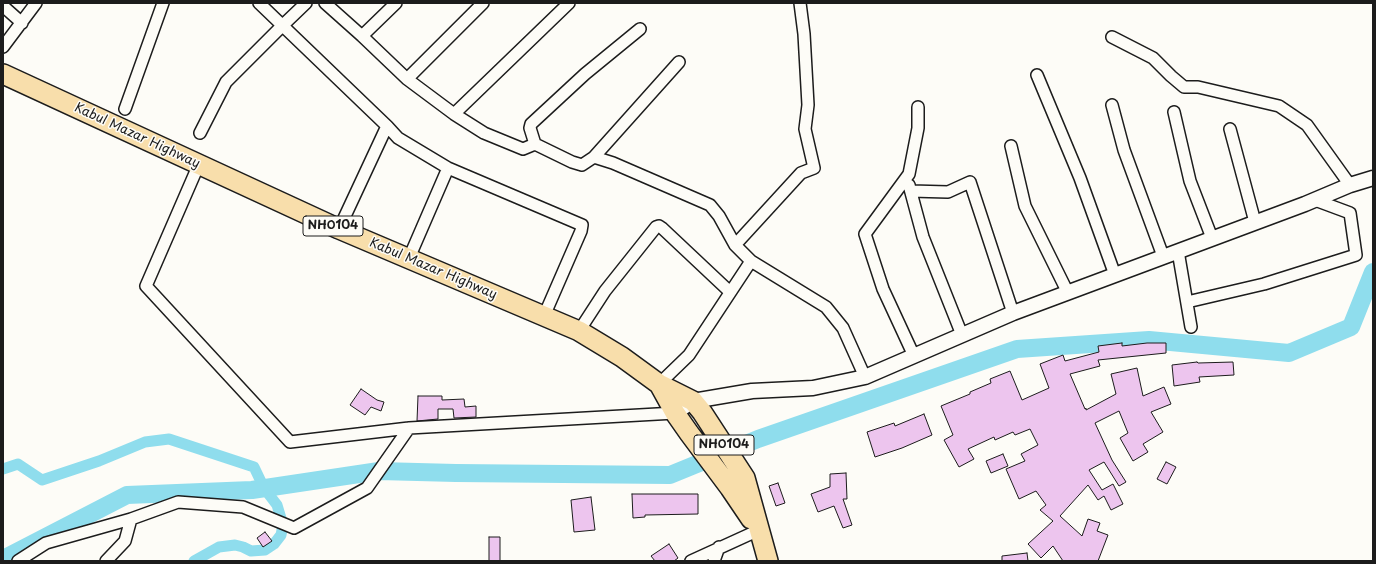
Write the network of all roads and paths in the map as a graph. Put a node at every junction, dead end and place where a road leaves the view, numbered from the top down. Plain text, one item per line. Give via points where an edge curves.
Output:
1 (36, 3) edge
2 (163, 3) edge
3 (259, 3) edge
4 (306, 3) edge
5 (325, 3) edge
6 (396, 3) edge
7 (483, 3) edge
8 (569, 3) edge
9 (800, 3) edge
10 (3, 6) edge
11 (22, 23) junction
12 (282, 26) junction
13 (640, 29) dead end
14 (362, 36) junction
15 (1112, 37) dead end
16 (3, 47) edge
17 (679, 62) dead end
18 (3, 74) edge
19 (1037, 75) dead end
20 (407, 80) junction
21 (1112, 105) dead end
22 (918, 107) dead end
23 (125, 109) dead end
24 (1174, 112) dead end
25 (454, 114) junction
26 (387, 126) junction
27 (1230, 130) dead end
28 (200, 133) dead end
29 (535, 144) junction
30 (1011, 146) dead end
31 (594, 157) junction
32 (199, 164) junction
33 (448, 168) junction
34 (907, 177) junction
35 (1372, 178) edge
36 (1350, 185) junction
37 (911, 191) junction
38 (1315, 200) junction
39 (1255, 222) junction
40 (339, 229) junction
41 (1212, 238) junction
42 (735, 245) junction
43 (1178, 251) junction
44 (1163, 256) junction
45 (409, 258) junction
46 (751, 261) junction
47 (1115, 275) junction
48 (730, 292) junction
49 (1068, 293) junction
50 (1187, 302) junction
51 (1013, 313) junction
52 (544, 316) junction
53 (1191, 326) dead end
54 (579, 331) junction
55 (962, 335) junction
56 (914, 356) junction
57 (865, 377) junction
58 (660, 384) junction
59 (697, 406) junction
60 (675, 413) junction
61 (409, 428) junction
62 (737, 483) junction
63 (131, 519) junction
64 (759, 530) junction
65 (718, 547) junction
66 (18, 561) edge
67 (106, 561) edge
68 (691, 561) edge
69 (714, 561) edge
70 (768, 561) edge

1 - 11 street
2 - 23 street
3 - 12 street
4 - 12 street
5 - 14 street
6 - 14 street
7 - 20 street
8 - 25 street
9 - 42 street via 808,105 805,129 814,168 801,173
10 - 11 street
11 - 16 street
12 - 26 street
12 - 28 street via 226,82
13 - 29 street via 585,74 531,124
14 - 20 street
15 - 36 street via 1153,58 1184,87 1198,87 1279,106 1307,125
17 - 31 street
18 - 32 highway, Kabul Mazar Highway / NH0104
19 - 47 street via 1080,178
20 - 25 street
21 - 44 street via 1124,150
22 - 34 street via 918,128
24 - 41 street via 1190,181
25 - 29 street via 484,133 523,149
26 - 33 street via 398,138
26 - 40 street
27 - 39 street
29 - 31 street via 582,166
30 - 49 street via 1025,206
31 - 42 street via 710,205
32 - 40 highway, Kabul Mazar Highway / NH0104
32 - 61 street via 146,286 290,442
33 - 45 street
33 - 52 street via 582,225
34 - 37 street
34 - 56 street via 865,234 883,288
35 - 36 street
36 - 38 street
37 - 51 street via 948,192 970,182
37 - 55 street via 923,237
38 - 39 street
38 - 50 street via 1350,213 1356,255 1264,284
39 - 41 street
40 - 45 highway, Kabul Mazar Highway / NH0104
41 - 43 street
42 - 46 street
43 - 44 street
43 - 50 street
44 - 47 street
45 - 52 highway, Kabul Mazar Highway / NH0104
46 - 48 street
46 - 57 street via 826,307 843,328
47 - 49 street
48 - 54 street via 659,226 604,291
48 - 58 street via 689,355
49 - 51 street
50 - 53 street
51 - 55 street
52 - 54 highway, Kabul Mazar Highway / NH0104
54 - 58 highway, Kabul Mazar Highway / NH0104
55 - 56 street
56 - 57 street
57 - 59 street via 813,388 752,391
58 - 59 highway, Kabul Mazar Highway / NH0104
58 - 60 highway, Kabul Mazar Highway / NH0104
59 - 60 street
59 - 62 highway, Kabul Mazar Highway / NH0104
60 - 61 street
60 - 62 highway, Kabul Mazar Highway / NH0104 via 689,433
61 - 63 street via 367,488 294,528 243,506 178,502
62 - 64 highway, Kabul Mazar Highway / NH0104
63 - 66 street via 46,543
63 - 67 street via 124,541
64 - 65 street
64 - 70 highway, Kabul Mazar Highway / NH0104
65 - 68 street
65 - 69 street

